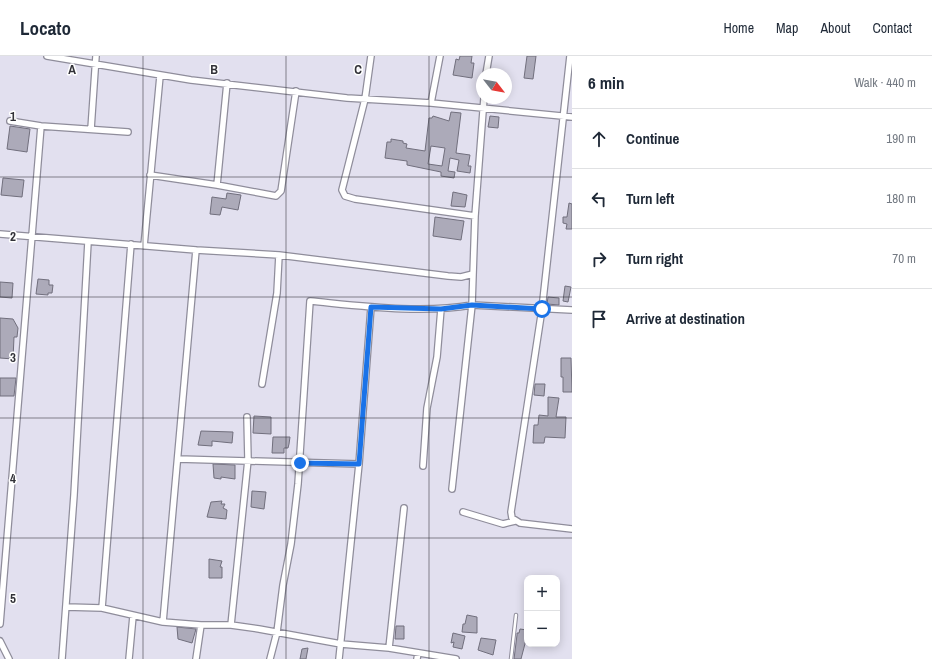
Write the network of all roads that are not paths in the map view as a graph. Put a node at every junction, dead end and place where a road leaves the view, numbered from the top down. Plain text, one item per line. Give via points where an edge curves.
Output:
1 (47, 56) edge
2 (96, 56) edge
3 (371, 56) edge
4 (440, 56) edge
5 (488, 56) edge
6 (570, 56) edge
7 (95, 65) junction
8 (487, 68) edge
9 (160, 76) junction
10 (227, 83) junction
11 (296, 91) junction
12 (365, 99) junction
13 (430, 103) junction
14 (483, 104) edge
15 (482, 108) junction
16 (563, 116) junction
17 (572, 117) edge
18 (10, 121) dead end
19 (41, 126) junction
20 (91, 129) junction
21 (128, 132) dead end
22 (150, 175) junction
23 (217, 184) junction
24 (474, 216) junction
25 (0, 234) edge
26 (32, 237) junction
27 (88, 242) junction
28 (130, 244) junction
29 (144, 246) junction
30 (196, 250) junction
31 (279, 255) junction
32 (473, 274) junction
33 (472, 305) junction
34 (371, 307) junction
35 (441, 309) junction
36 (542, 309) junction
37 (572, 310) edge
38 (262, 384) dead end
39 (247, 417) dead end
40 (178, 458) junction
41 (248, 460) junction
42 (300, 463) junction
43 (359, 464) junction
44 (422, 466) dead end
45 (452, 489) dead end
46 (404, 508) dead end
47 (463, 512) dead end
48 (515, 521) junction
49 (572, 529) edge
50 (66, 607) junction
51 (102, 608) junction
52 (516, 615) dead end
53 (133, 616) junction
54 (163, 622) junction
55 (0, 624) edge
56 (201, 625) junction
57 (231, 625) junction
58 (277, 632) junction
59 (0, 641) edge
60 (341, 644) junction
61 (389, 648) junction
62 (417, 656) edge
63 (8, 659) edge
64 (62, 659) edge
65 (129, 659) edge
66 (196, 659) edge
67 (270, 659) edge
68 (340, 659) edge
69 (456, 659) edge
70 (511, 659) edge

1 - 7 street
2 - 7 street
3 - 12 street
4 - 13 street
5 - 8 street
6 - 16 street
7 - 9 street
7 - 20 street
9 - 10 street
9 - 22 street
10 - 11 street
10 - 23 street
11 - 12 street
11 - 23 street via 281,191 276,196
12 - 13 street
12 - 24 street via 342,190 345,196 354,200
13 - 15 street
14 - 15 street
15 - 16 street
15 - 24 street
16 - 17 street
16 - 36 street
18 - 19 street
19 - 20 street
19 - 26 street
20 - 21 street
22 - 23 street
22 - 29 street
24 - 32 street
25 - 26 street
26 - 27 street
26 - 55 street
27 - 28 street
27 - 50 street
28 - 29 street
28 - 51 street
29 - 30 street
30 - 31 street
30 - 40 street
31 - 32 street via 448,276 461,277
31 - 38 street via 277,293
32 - 33 street
33 - 35 street
33 - 36 street
33 - 45 street
34 - 35 street
34 - 42 street via 310,301
34 - 43 street
35 - 44 street via 437,357 427,408
36 - 37 street
36 - 48 street via 511,512
39 - 41 street
40 - 41 street
40 - 54 street
41 - 42 street
41 - 57 street
42 - 43 street
42 - 58 street via 291,544
43 - 60 street
46 - 61 street
47 - 48 street via 503,524
48 - 49 street
50 - 51 street
50 - 64 street
51 - 53 street
52 - 70 lane
53 - 54 street
53 - 65 street
54 - 56 street
56 - 57 street
56 - 66 street
57 - 58 street
58 - 60 street
58 - 67 street
59 - 63 street
60 - 61 street
60 - 68 street
61 - 62 street
62 - 69 street

